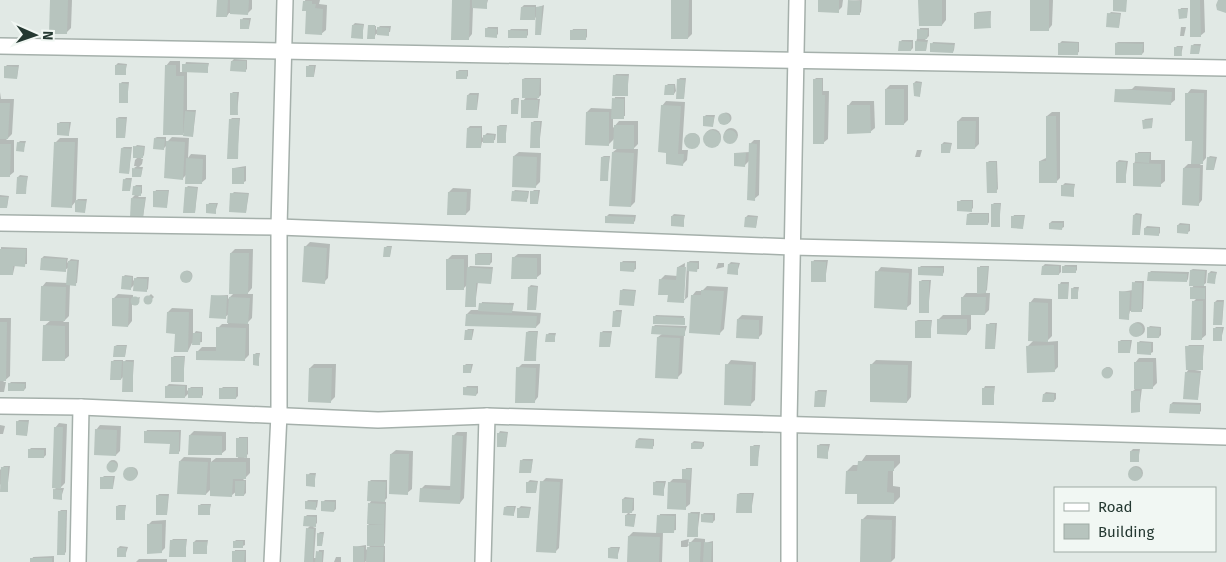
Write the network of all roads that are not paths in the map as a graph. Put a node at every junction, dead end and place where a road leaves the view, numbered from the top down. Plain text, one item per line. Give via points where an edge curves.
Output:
1 (285, 0) edge
2 (797, 0) edge
3 (0, 46) edge
4 (283, 52) junction
5 (796, 60) junction
6 (1226, 68) edge
7 (0, 223) edge
8 (278, 228) junction
9 (792, 247) junction
10 (1226, 257) edge
11 (0, 406) edge
12 (82, 407) junction
13 (279, 414) junction
14 (487, 416) junction
15 (789, 424) junction
16 (1226, 438) edge
17 (78, 562) edge
18 (272, 562) edge
19 (483, 562) edge
20 (789, 562) edge

1 - 4 street
2 - 5 street
3 - 4 street
4 - 5 street
4 - 8 street
5 - 6 street
5 - 9 street
7 - 8 street
8 - 9 street
8 - 13 street
9 - 10 street
9 - 15 street
11 - 12 street
12 - 13 street
12 - 17 street
13 - 14 street via 378,420
13 - 18 street
14 - 15 street
14 - 19 street
15 - 16 street
15 - 20 street

